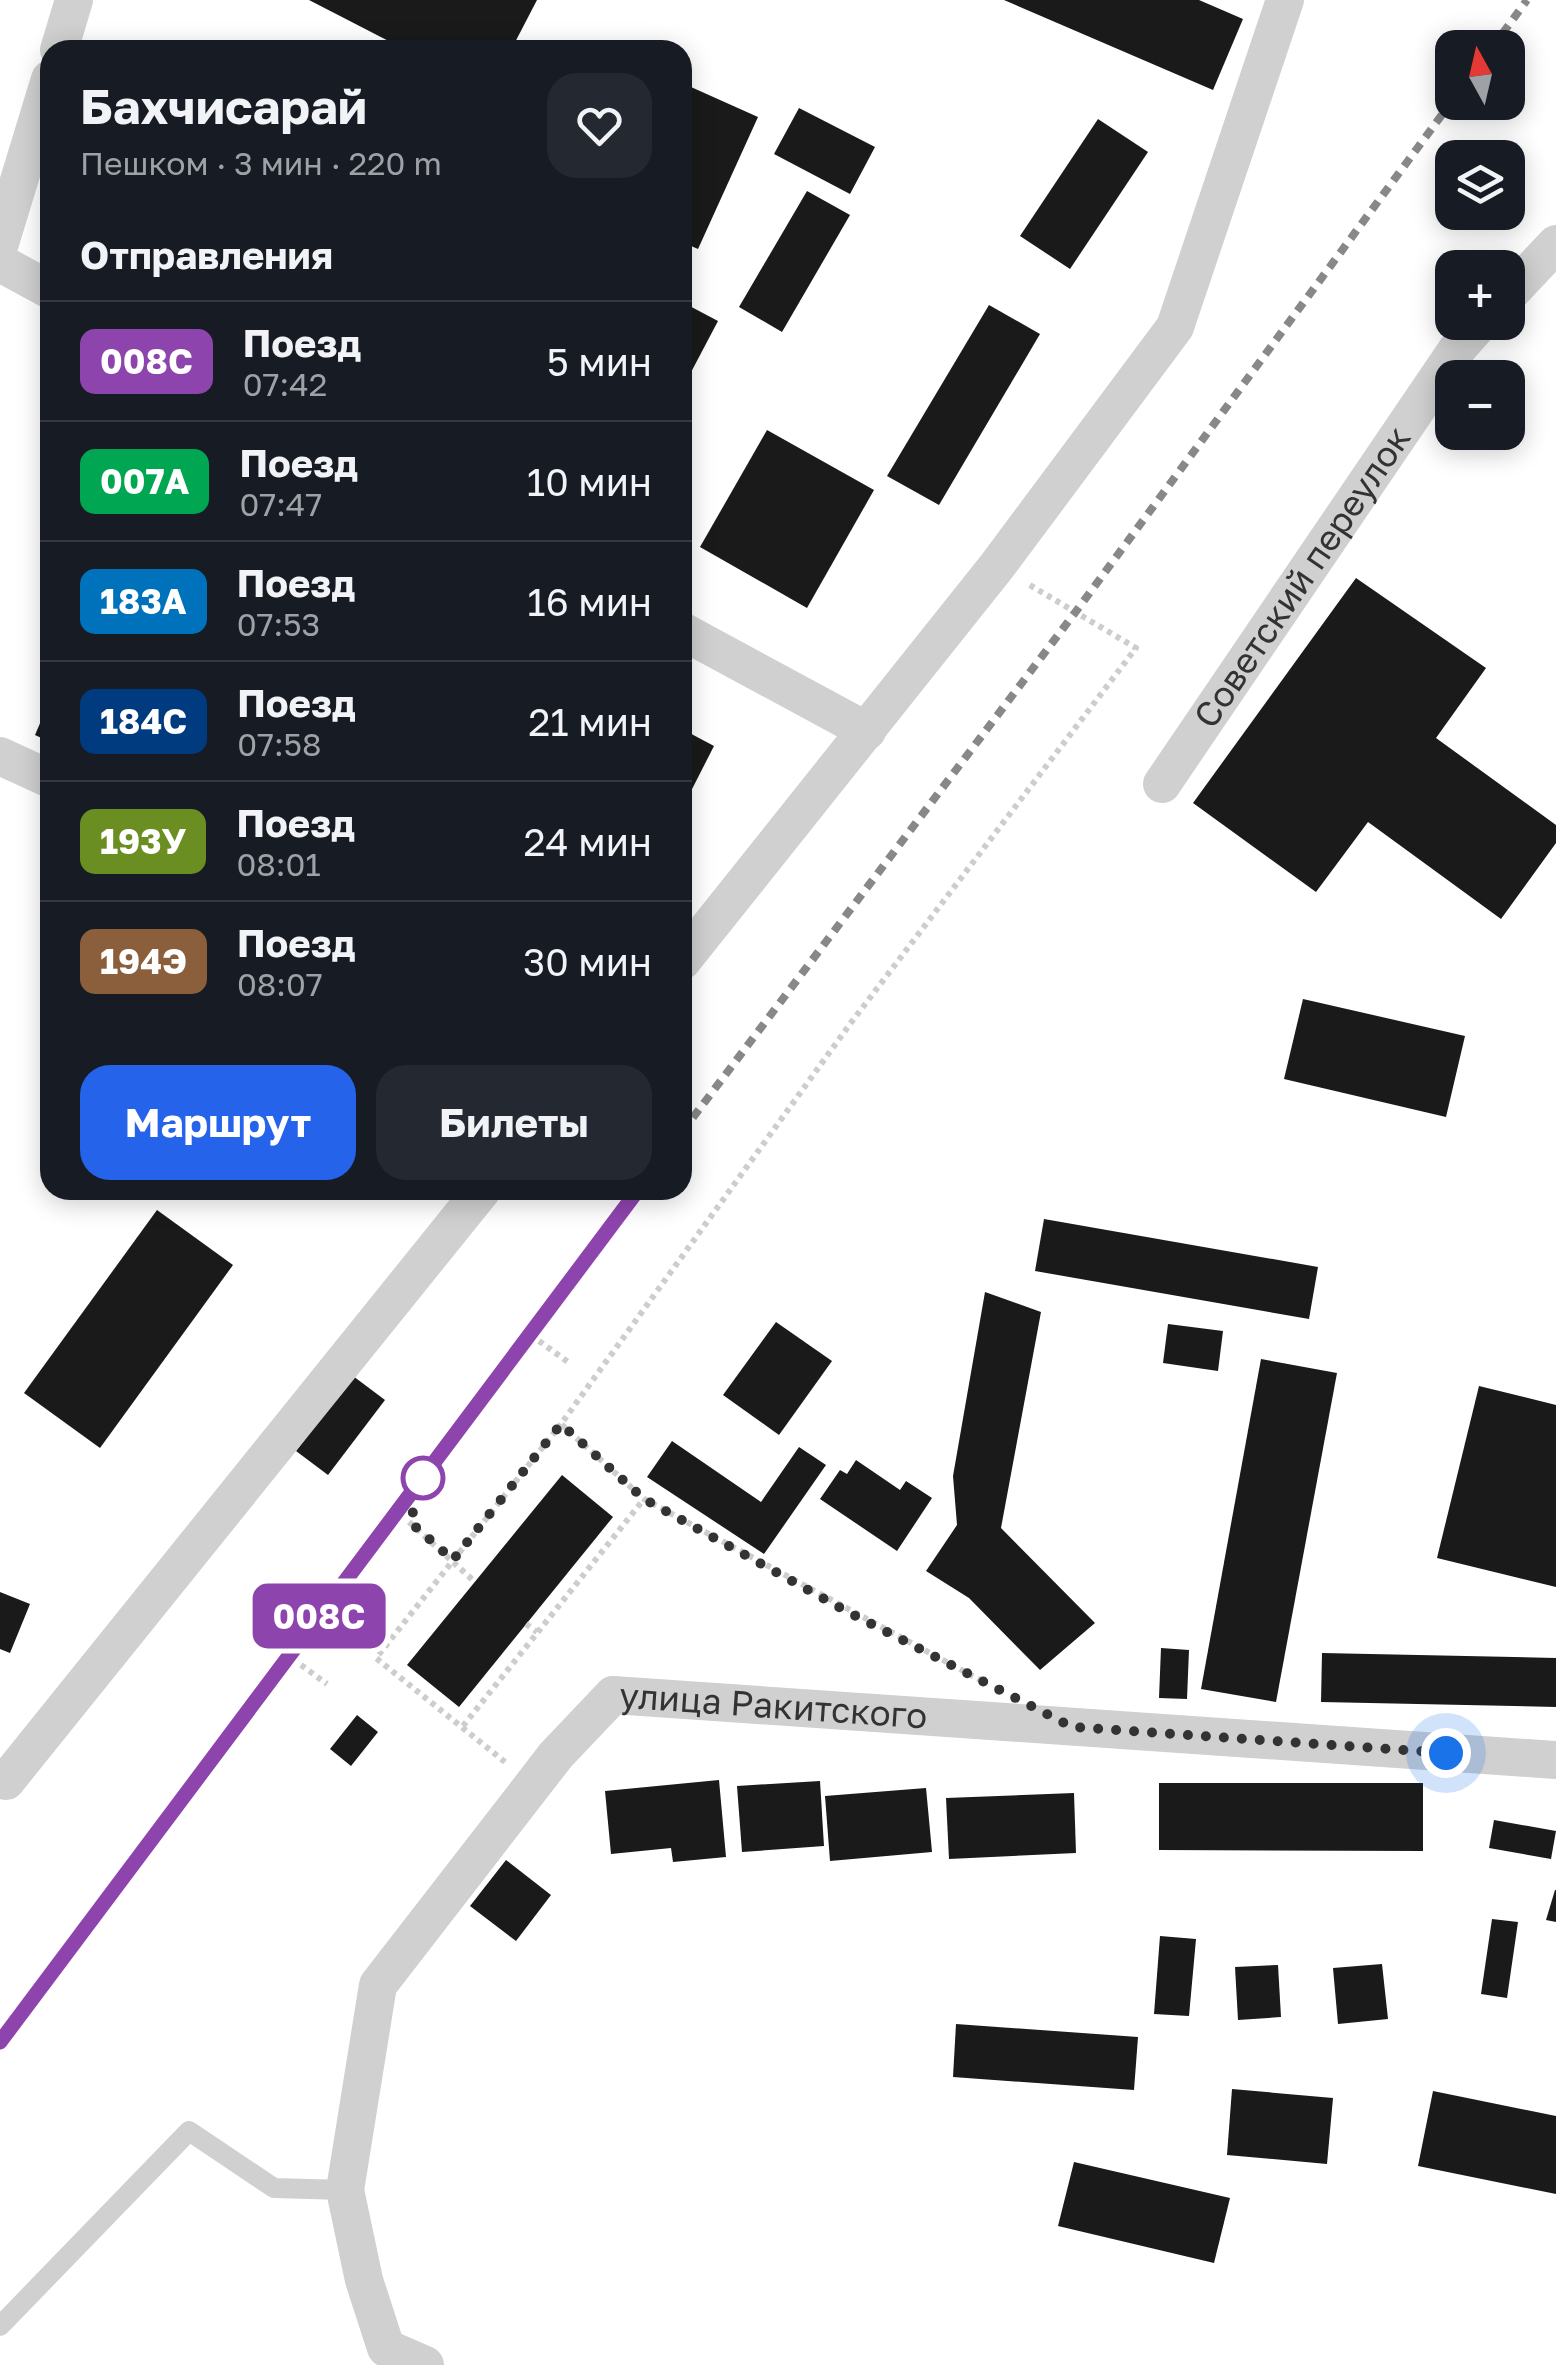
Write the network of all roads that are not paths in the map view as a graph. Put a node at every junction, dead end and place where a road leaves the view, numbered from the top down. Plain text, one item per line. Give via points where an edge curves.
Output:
1 (74, 0) edge
2 (1285, 0) edge
3 (62, 40) edge
4 (40, 112) edge
5 (0, 243) edge
6 (1556, 244) edge
7 (0, 263) edge
8 (1525, 277) edge
9 (40, 285) edge
10 (1465, 340) edge
11 (692, 637) edge
12 (868, 731) junction
13 (0, 756) edge
14 (40, 774) edge
15 (1162, 784) dead end
16 (692, 949) edge
17 (474, 1200) edge
18 (1556, 1760) edge
19 (2, 1783) edge
20 (345, 2190) junction
21 (0, 2326) edge
22 (425, 2365) edge

1 - 3 street
2 - 12 street via 1175,327
4 - 5 street
6 - 8 street
7 - 9 street
10 - 15 street, Советский переулок
11 - 12 street
12 - 16 street
13 - 14 street
17 - 19 street
18 - 20 street, улица Ракитского via 613,1695 533,1785 378,1985
20 - 21 lane via 274,2188 189,2131
20 - 22 street, улица Ракитского via 386,2348

